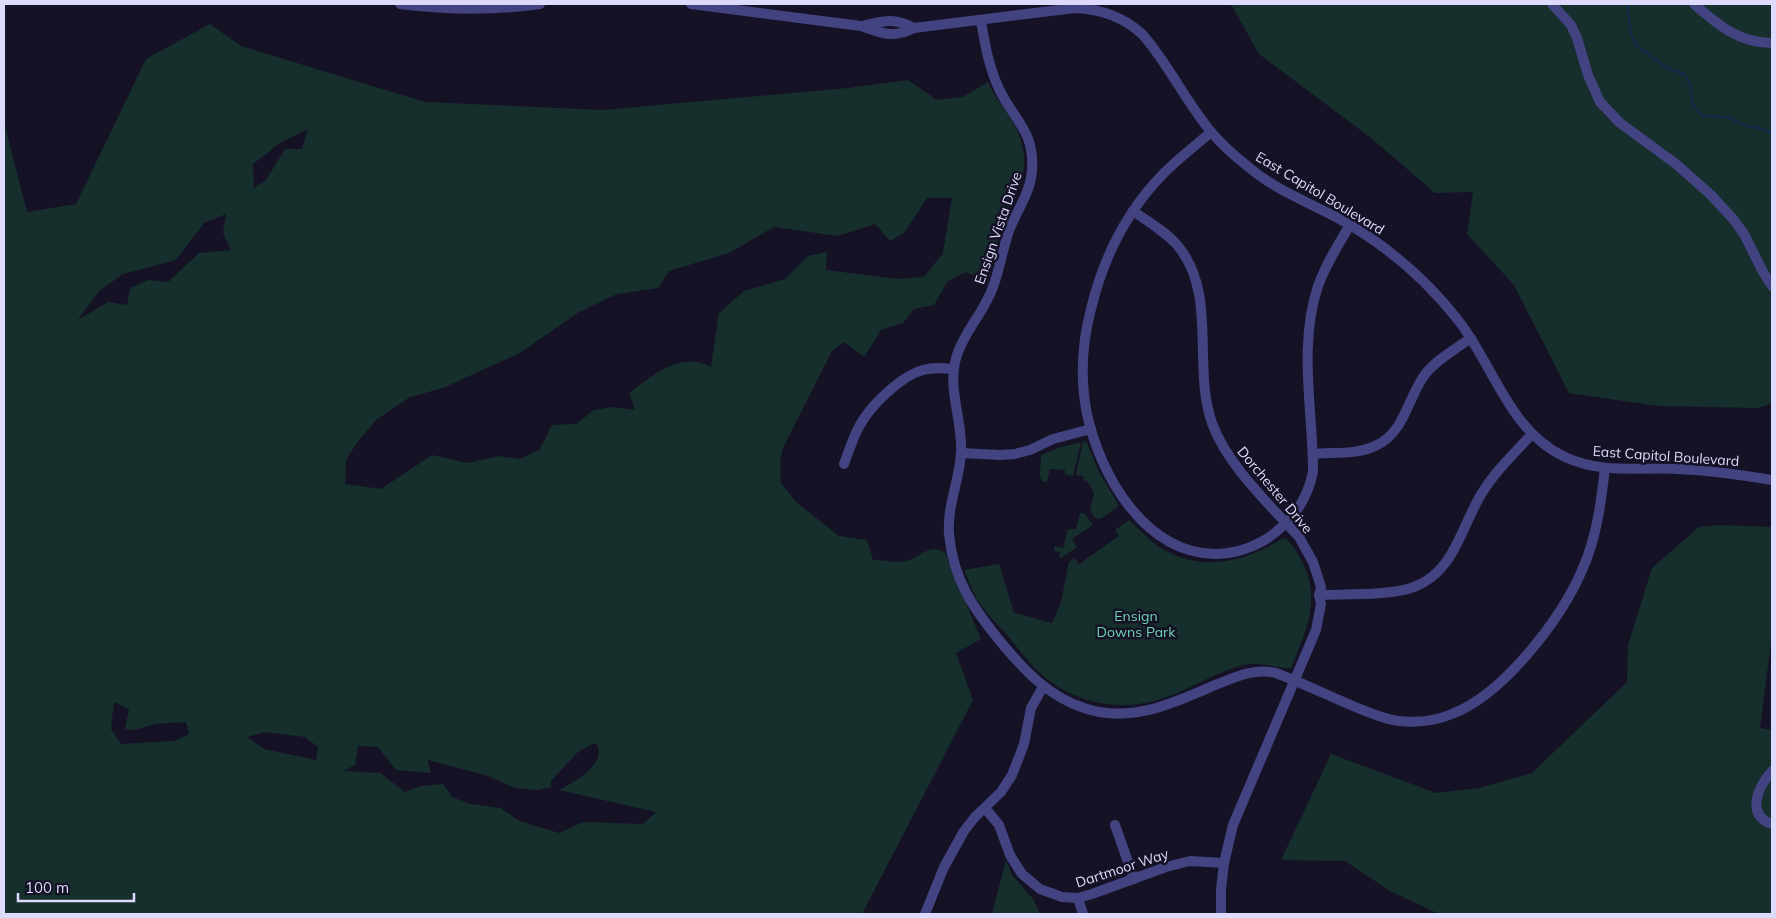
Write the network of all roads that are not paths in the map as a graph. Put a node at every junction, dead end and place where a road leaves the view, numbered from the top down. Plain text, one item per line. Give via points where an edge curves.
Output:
1 (400, 4) edge
2 (540, 4) edge
3 (691, 4) edge
4 (1552, 4) edge
5 (1694, 4) edge
6 (981, 20) junction
7 (1772, 43) edge
8 (1211, 132) junction
9 (1133, 211) junction
10 (1350, 225) junction
11 (1772, 286) edge
12 (1471, 338) junction
13 (953, 369) junction
14 (1091, 429) junction
15 (1531, 435) junction
16 (962, 452) junction
17 (1313, 454) junction
18 (844, 464) dead end
19 (1605, 468) junction
20 (1772, 480) edge
21 (1286, 524) junction
22 (1319, 595) junction
23 (1295, 680) junction
24 (1044, 686) junction
25 (1772, 771) edge
26 (985, 808) junction
27 (1772, 824) edge
28 (1115, 825) dead end
29 (1224, 863) junction
30 (1134, 879) junction
31 (1078, 898) junction
32 (925, 914) edge
33 (1083, 914) edge
34 (1221, 914) edge

1 - 2 street via 463,10
3 - 6 street, East Capitol Boulevard via 861,26 884,34 901,35 914,28
4 - 11 street via 1574,32 1600,102 1620,123 1710,194 1744,234
5 - 7 street via 1731,34
6 - 8 street, East Capitol Boulevard via 1075,8 1116,16 1136,28 1150,43
6 - 13 street, Ensign Vista Drive via 994,78 1028,135 1032,171 1026,196 1007,235 993,288 959,348
8 - 9 street via 1162,175
8 - 10 street, East Capitol Boulevard via 1268,182
9 - 14 street via 1102,273 1087,328 1083,381
9 - 21 street, Dorchester Drive via 1174,242 1192,270 1200,296 1204,389 1212,424 1230,459
10 - 12 street, East Capitol Boulevard via 1414,272 1445,304
10 - 17 street via 1324,271 1309,325
12 - 15 street, East Capitol Boulevard via 1514,414
12 - 17 street via 1426,373 1396,428 1382,442 1358,451
13 - 16 street, Ensign Vista Drive
13 - 18 street via 921,370 908,376 884,396 861,424
14 - 16 street via 1015,454
14 - 21 street via 1115,484 1138,517 1156,534 1178,546 1219,554 1250,548
15 - 19 street, East Capitol Boulevard via 1566,458
15 - 22 street via 1488,484 1448,560 1430,579 1400,591
16 - 24 street, Ensign Vista Drive via 949,518 950,545 957,572 966,595 980,616 1021,666
17 - 21 street via 1313,472 1307,494
19 - 20 street, East Capitol Boulevard via 1696,470
19 - 23 street, Ensign Vista Drive via 1596,531 1584,568 1569,598 1526,655 1470,705 1433,720 1389,720
21 - 22 street, Dorchester Drive via 1313,562 1321,587
22 - 23 street, Dorchester Drive via 1319,622
23 - 24 street, Ensign Vista Drive via 1276,673 1252,672 1175,703 1126,714 1086,709 1068,702
23 - 29 street, Dorchester Drive via 1233,825
24 - 26 street via 1031,708 1017,765 1001,792
25 - 27 street via 1756,802 1759,816
26 - 31 street, Dartmoor Way via 999,825 1013,862 1028,880 1055,895
26 - 32 street via 969,824 952,851
28 - 30 street
29 - 30 street, Dartmoor Way via 1190,861
29 - 34 street, Dorchester Drive
30 - 31 street, Dartmoor Way
31 - 33 street

